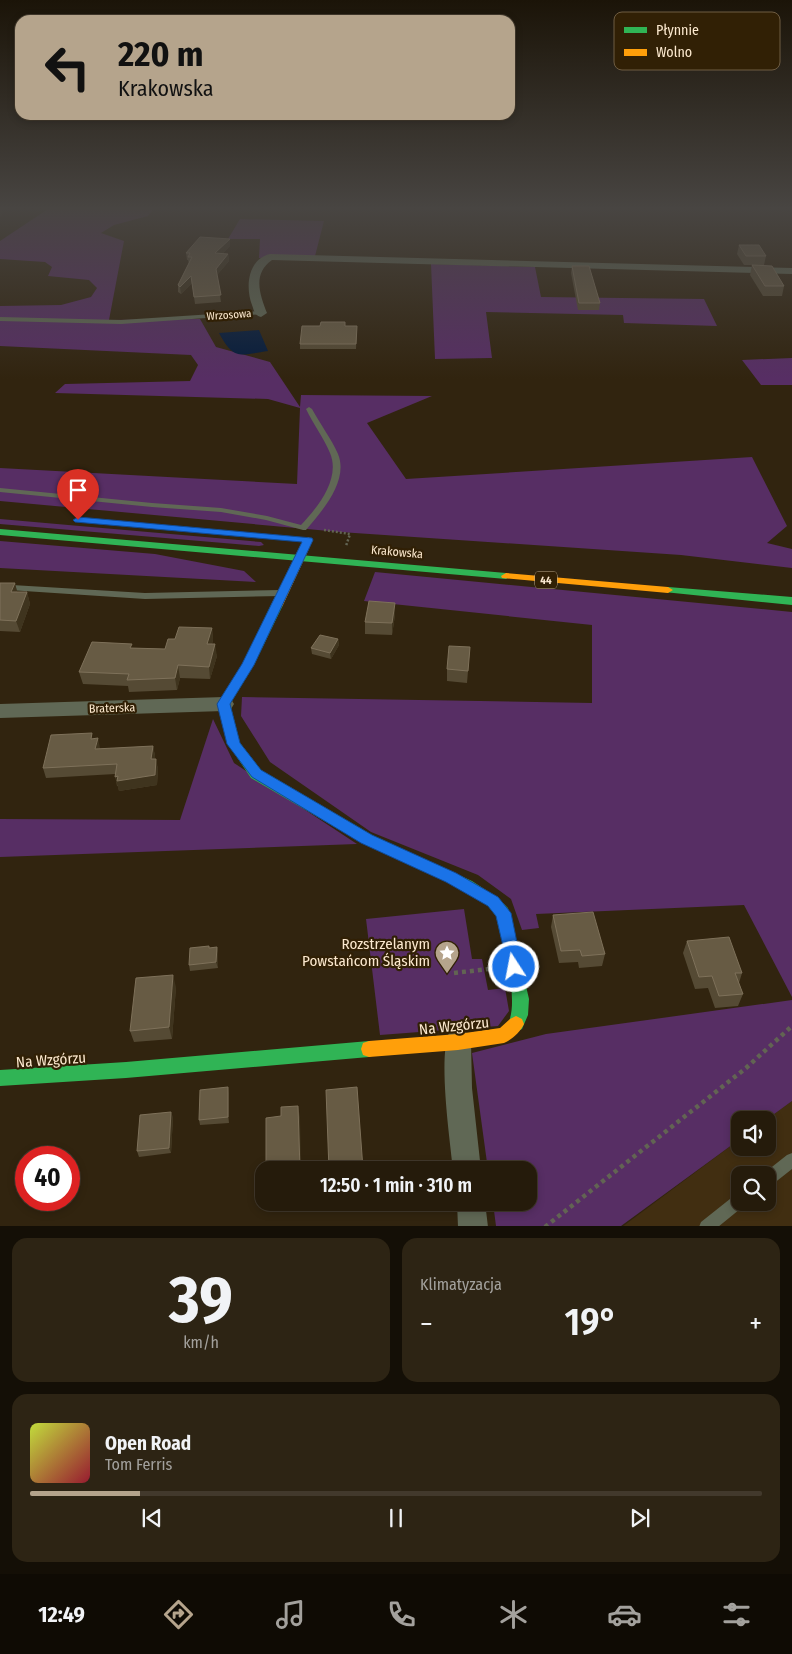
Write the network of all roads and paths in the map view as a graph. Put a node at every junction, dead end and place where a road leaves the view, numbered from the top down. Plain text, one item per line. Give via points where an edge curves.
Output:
1 (261, 264) edge
2 (539, 264) edge
3 (792, 271) edge
4 (261, 313) joint
5 (0, 319) edge
6 (309, 409) dead end
7 (0, 490) edge
8 (303, 528) junction
9 (0, 532) edge
10 (308, 540) joint
11 (301, 557) junction
12 (12, 588) edge
13 (283, 593) junction
14 (792, 601) edge
15 (224, 704) junction
16 (0, 711) edge
17 (490, 969) dead end
18 (454, 973) dead end
19 (792, 1026) edge
20 (458, 1042) junction
21 (0, 1078) edge
22 (792, 1160) edge
23 (467, 1161) edge
24 (776, 1173) edge
25 (731, 1207) edge
26 (472, 1211) edge
27 (473, 1226) edge
28 (545, 1226) edge
29 (706, 1226) edge

1 - 4 street, Wrzosowa via 253,284
2 - 3 street, Wrzosowa
4 - 5 lane, Wrzosowa via 121,322
6 - 8 lane via 336,455 332,492
7 - 8 lane via 221,510
8 - 10 lane
9 - 11 street, Krakowska / 44
10 - 11 street
11 - 13 street
11 - 14 street, Krakowska / 44
12 - 13 lane via 145,596
13 - 15 street via 248,665
15 - 16 street, Braterska
15 - 20 street, Na Wzgórzu via 234,744 256,774 366,839 467,885 493,902 503,913 521,999 520,1014 516,1025 504,1035
17 - 18 path
19 - 28 path via 746,1068
20 - 21 street, Na Wzgórzu
20 - 23 street
22 - 24 lane
25 - 29 lane
26 - 27 street

